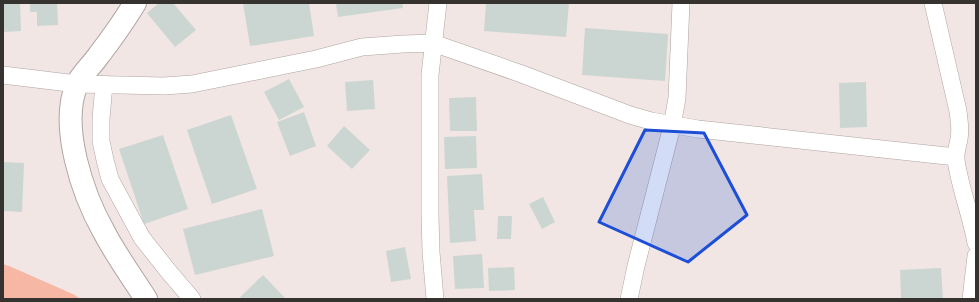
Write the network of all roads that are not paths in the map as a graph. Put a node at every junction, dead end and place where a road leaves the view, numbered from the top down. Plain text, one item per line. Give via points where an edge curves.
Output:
1 (135, 3) edge
2 (438, 3) edge
3 (681, 3) edge
4 (933, 3) edge
5 (433, 43) junction
6 (3, 75) edge
7 (78, 84) junction
8 (104, 84) junction
9 (672, 126) junction
10 (956, 157) junction
11 (976, 243) edge
12 (976, 256) edge
13 (146, 299) edge
14 (192, 299) edge
15 (435, 299) edge
16 (629, 299) edge
17 (971, 299) edge

1 - 7 main road
2 - 5 street
3 - 9 street via 677,98
4 - 10 street via 958,111 960,128
5 - 8 street via 362,47 192,84
5 - 9 street via 630,116
5 - 15 street via 430,75 430,214
6 - 7 street
7 - 8 street
7 - 13 main road via 73,103 71,129 76,162 104,233
8 - 14 street via 102,141 110,179 142,238
9 - 10 street
9 - 16 street
10 - 11 street
12 - 17 street

